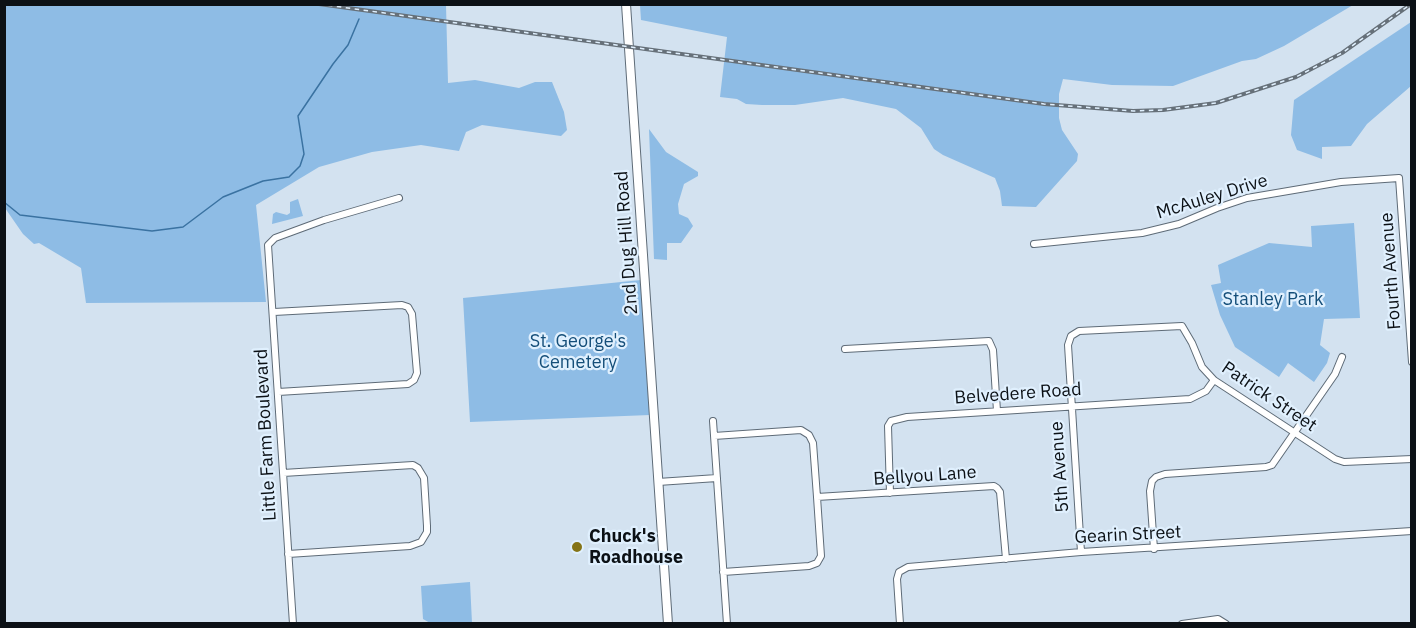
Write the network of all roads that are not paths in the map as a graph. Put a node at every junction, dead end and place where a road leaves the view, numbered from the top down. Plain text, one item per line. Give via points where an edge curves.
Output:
1 (626, 4) edge
2 (1399, 178) joint
3 (399, 198) dead end
4 (1408, 240) edge
5 (1034, 244) dead end
6 (274, 312) junction
7 (1068, 343) joint
8 (845, 349) dead end
9 (1342, 357) dead end
10 (1412, 362) edge
11 (1214, 380) junction
12 (278, 392) junction
13 (1071, 405) junction
14 (997, 411) junction
15 (713, 421) dead end
16 (1295, 433) junction
17 (714, 436) junction
18 (1412, 459) edge
19 (283, 473) junction
20 (717, 478) junction
21 (658, 482) junction
22 (890, 493) junction
23 (817, 497) junction
24 (1412, 531) edge
25 (1154, 549) junction
26 (1081, 552) junction
27 (288, 554) junction
28 (1006, 559) junction
29 (723, 572) junction
30 (293, 624) edge
31 (668, 624) edge
32 (727, 624) edge
33 (900, 624) edge
34 (1182, 624) edge
35 (1226, 624) edge

1 - 21 street, 2nd Dug Hill Road
2 - 4 street, Fourth Avenue
2 - 5 street, McAuley Drive via 1341,182 1246,198 1179,224 1142,233
3 - 6 street, Little Farm Boulevard via 275,238 268,245
4 - 10 street, Fourth Avenue
6 - 12 street, Little Farm Boulevard
6 - 12 street via 402,304 412,314 417,373 408,384
7 - 11 street, Patrick Street via 1079,331 1182,326 1202,367
7 - 13 street, 5th Avenue
8 - 14 street via 989,341
9 - 16 street
11 - 13 street, Belvedere Road via 1206,391 1190,399
11 - 16 street, Patrick Street
12 - 19 street, Little Farm Boulevard
13 - 14 street, Belvedere Road
13 - 26 street, 5th Avenue
14 - 22 street, Belvedere Road via 891,421
15 - 17 street
16 - 18 street, Patrick Street via 1344,462
16 - 25 street via 1277,461 1266,467 1156,477 1150,490
17 - 20 street
17 - 23 street via 801,430 813,443
19 - 27 street, Little Farm Boulevard
19 - 27 street via 413,465 424,478 427,526 416,545
20 - 21 street
20 - 29 street
21 - 31 street, 2nd Dug Hill Road
22 - 23 street, Bellyou Lane
22 - 28 street, Bellyou Lane via 994,486 1001,501
23 - 29 street via 821,556 817,563
24 - 25 street, Gearin Street
25 - 26 street, Gearin Street
26 - 28 street, Gearin Street
27 - 30 street, Little Farm Boulevard
28 - 33 street, Gearin Street via 903,568 896,585
29 - 32 street
34 - 35 street via 1218,618

